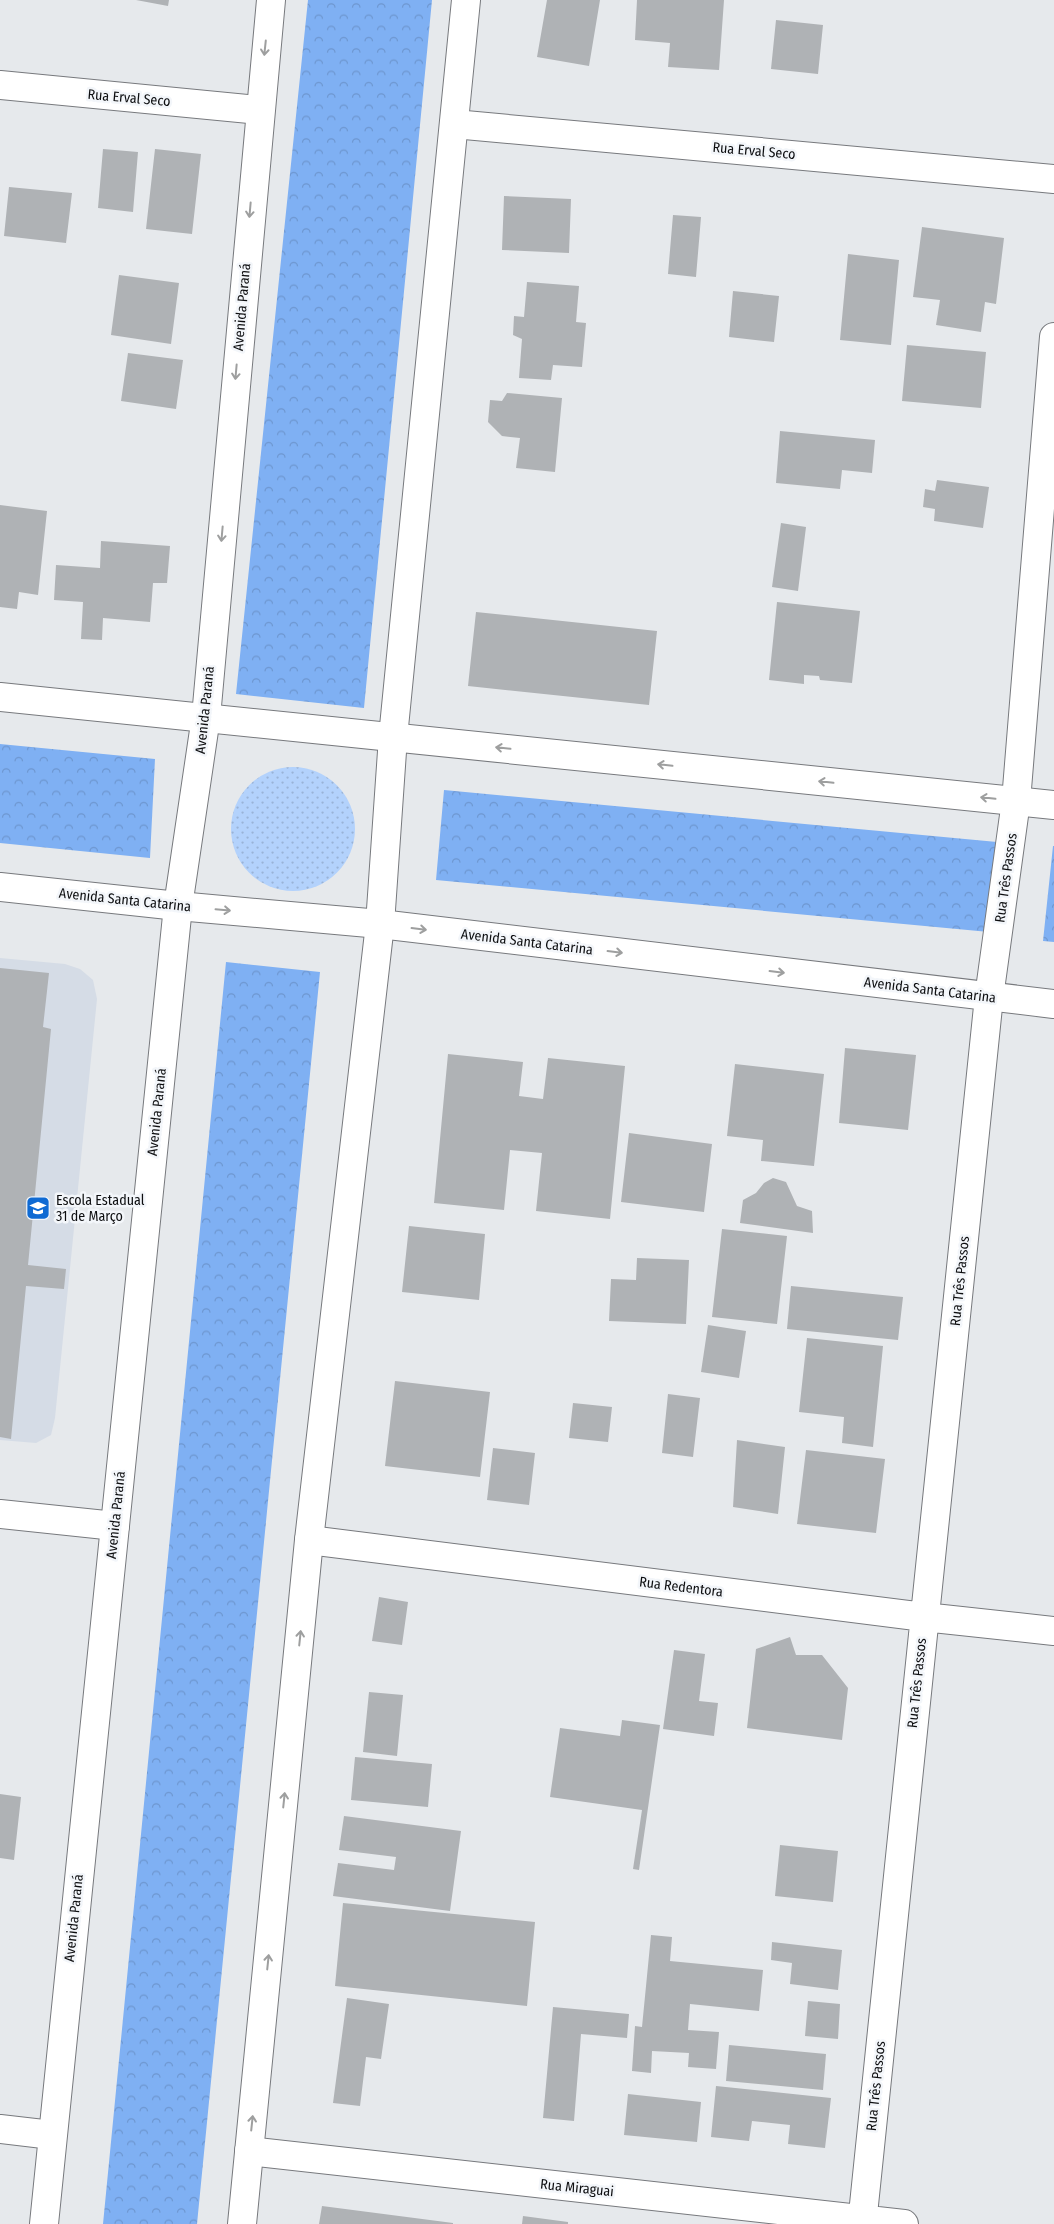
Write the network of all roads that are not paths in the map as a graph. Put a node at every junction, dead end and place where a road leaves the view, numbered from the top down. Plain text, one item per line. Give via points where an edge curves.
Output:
1 (270, 0) edge
2 (466, 0) edge
3 (0, 85) edge
4 (259, 110) junction
5 (454, 124) junction
6 (1054, 179) edge
7 (1054, 337) edge
8 (0, 696) edge
9 (206, 717) junction
10 (393, 737) junction
11 (1016, 801) junction
12 (1054, 805) edge
13 (0, 887) edge
14 (178, 906) junction
15 (380, 924) junction
16 (989, 997) junction
17 (1054, 1004) edge
18 (0, 1514) edge
19 (115, 1526) junction
20 (309, 1540) junction
21 (924, 1618) junction
22 (1054, 1631) edge
23 (0, 2129) edge
24 (52, 2134) junction
25 (250, 2151) junction
26 (862, 2222) edge
27 (44, 2224) edge
28 (242, 2224) edge
29 (904, 2224) edge

1 -> 4 street, Avenida Paraná
2 - 5 street
3 - 4 street, Rua Erval Seco
4 -> 9 street, Avenida Paraná
5 - 6 street, Rua Erval Seco
5 - 10 street
7 - 11 street, Rua Três Passos
8 - 9 street
9 - 10 street
9 - 14 street, Avenida Paraná
11 -> 10 street
10 - 15 street
11 - 12 street
11 - 16 street, Rua Três Passos
13 - 14 street, Avenida Santa Catarina
14 -> 15 street, Avenida Santa Catarina
14 - 19 street, Avenida Paraná
15 -> 16 street, Avenida Santa Catarina
15 - 20 street
16 - 17 street, Avenida Santa Catarina
16 - 21 street, Rua Três Passos
18 - 19 street
19 - 24 street, Avenida Paraná
20 - 21 street, Rua Redentora
25 -> 20 street
21 - 22 street, Rua Redentora
21 - 26 street, Rua Três Passos
23 - 24 street
24 - 27 street, Avenida Paraná
25 - 26 street, Rua Miraguai
25 - 28 street
26 - 29 street, Rua Miraguai

